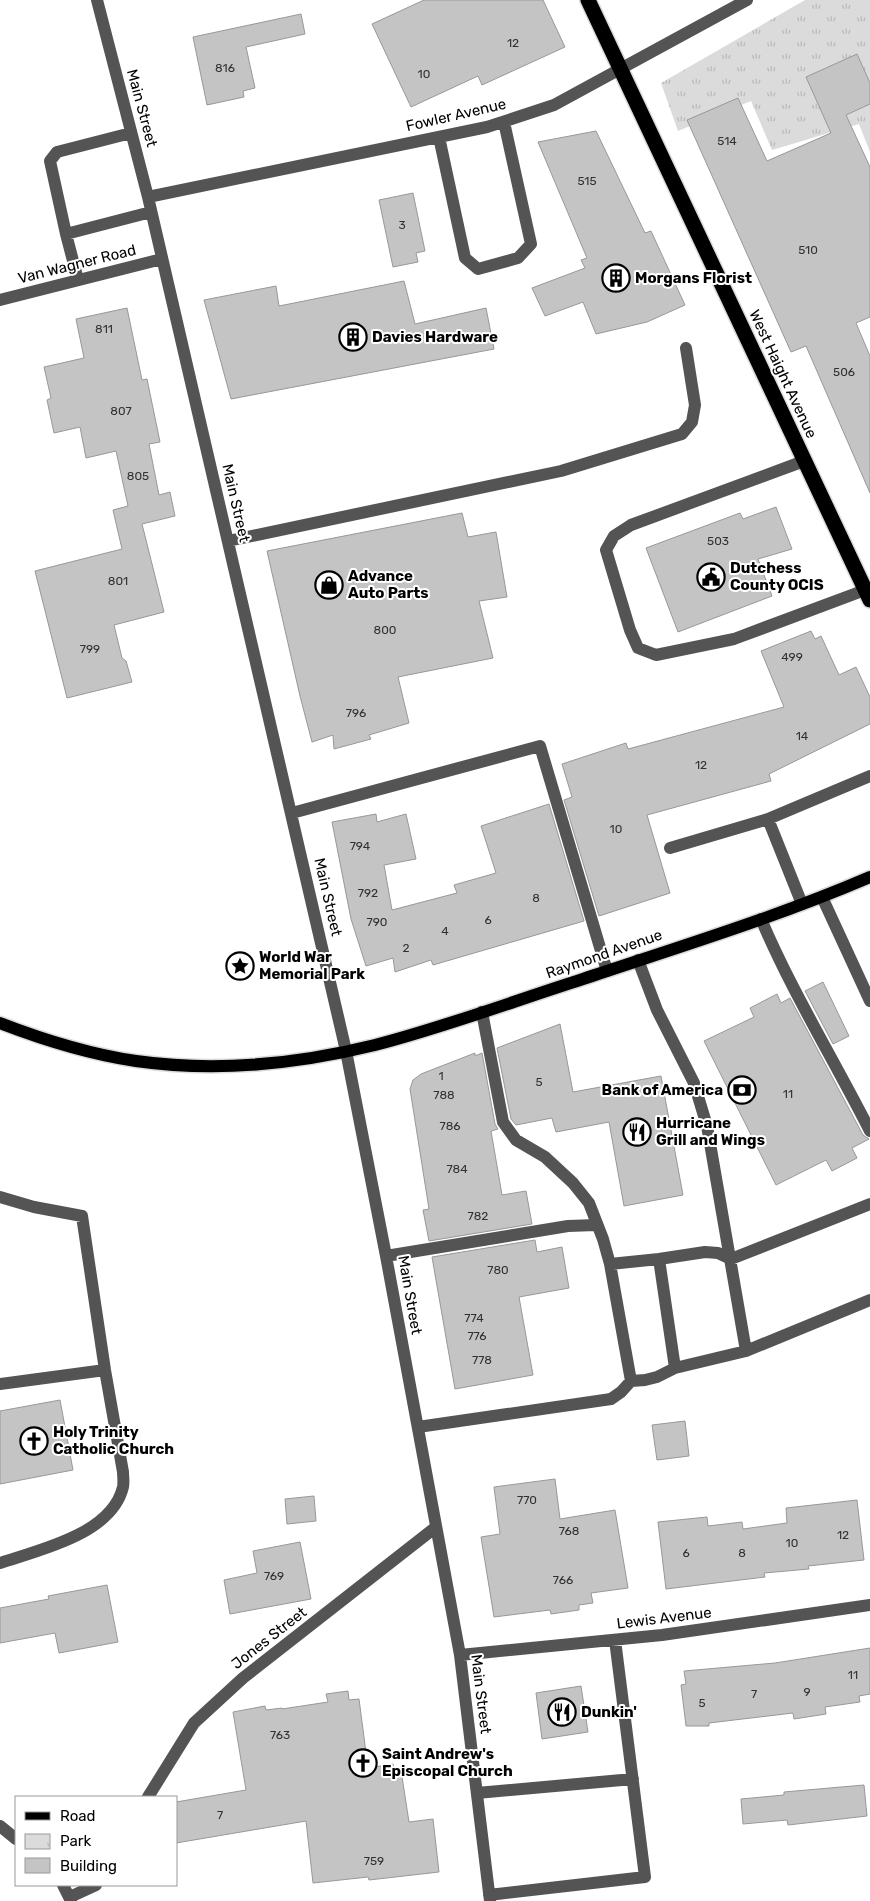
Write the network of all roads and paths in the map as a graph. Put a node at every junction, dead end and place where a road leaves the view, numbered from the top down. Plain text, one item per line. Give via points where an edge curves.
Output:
1 (97, 0) edge
2 (588, 0) edge
3 (748, 0) edge
4 (621, 70) junction
5 (504, 122) junction
6 (132, 133) junction
7 (439, 137) junction
8 (148, 197) junction
9 (152, 212) junction
10 (66, 234) junction
11 (162, 259) junction
12 (78, 280) junction
13 (0, 300) edge
14 (686, 348) dead end
15 (804, 461) junction
16 (228, 541) junction
17 (868, 595) edge
18 (870, 776) edge
19 (292, 813) junction
20 (768, 819) junction
21 (670, 848) dead end
22 (870, 877) edge
23 (822, 897) junction
24 (802, 904) junction
25 (762, 919) junction
26 (638, 960) junction
27 (607, 971) junction
28 (869, 995) edge
29 (482, 1012) junction
30 (0, 1023) edge
31 (346, 1051) junction
32 (870, 1131) edge
33 (0, 1197) edge
34 (870, 1204) edge
35 (596, 1224) junction
36 (386, 1256) junction
37 (659, 1259) junction
38 (731, 1259) junction
39 (610, 1264) junction
40 (870, 1300) edge
41 (746, 1351) junction
42 (675, 1368) junction
43 (105, 1370) junction
44 (631, 1381) junction
45 (0, 1384) edge
46 (418, 1427) junction
47 (436, 1528) junction
48 (0, 1562) edge
49 (870, 1605) edge
50 (615, 1640) junction
51 (460, 1655) junction
52 (633, 1779) junction
53 (477, 1793) junction
54 (149, 1796) edge
55 (0, 1826) edge
56 (15, 1838) edge
57 (64, 1886) edge
58 (94, 1886) edge
59 (489, 1898) edge
60 (71, 1899) edge

1 - 6 street, Main Street
2 - 4 highway, West Haight Avenue
3 - 4 street, Fowler Avenue
4 - 5 street, Fowler Avenue via 554,105
4 - 15 highway, West Haight Avenue
5 - 7 street, Fowler Avenue
5 - 7 street via 531,244 518,258 478,269 465,258
6 - 8 street, Main Street
6 - 10 street via 57,152 50,161
7 - 8 street, Fowler Avenue
8 - 9 street, Main Street
9 - 10 street
9 - 11 street, Main Street
10 - 12 street
11 - 12 street, Van Wagner Road
11 - 16 street, Main Street
12 - 13 street, Van Wagner Road
14 - 16 street via 695,405 692,422 682,434 561,471
15 - 17 highway, West Haight Avenue
15 - 17 street via 631,525 614,536 606,550 638,648 656,655 734,639
16 - 19 street, Main Street
18 - 20 street
19 - 27 street via 540,746
19 - 31 street, Main Street
20 - 21 street
20 - 24 street
22 - 23 main road, Raymond Avenue
23 - 24 main road, Raymond Avenue
23 - 28 street
24 - 25 main road, Raymond Avenue
25 - 26 main road, Raymond Avenue
25 - 32 street via 780,962
26 - 27 main road, Raymond Avenue
26 - 38 street via 657,1010 700,1100
27 - 29 main road, Raymond Avenue
29 - 31 main road, Raymond Avenue
29 - 35 street via 503,1122 516,1140 545,1157 573,1183 589,1203
30 - 31 main road, Raymond Avenue via 68,1046 136,1061 167,1064 273,1062
31 - 36 street, Main Street
33 - 43 street via 82,1216
34 - 38 street
35 - 36 street
35 - 39 street
36 - 46 street, Main Street
37 - 38 street via 711,1252
37 - 39 street
37 - 42 street
38 - 41 street
39 - 44 street
40 - 41 street
41 - 42 street
42 - 44 street via 657,1377
43 - 45 street
43 - 48 street via 123,1472 123,1487 115,1503 107,1516 96,1524 56,1545
44 - 46 street via 611,1399
46 - 47 street, Main Street
47 - 51 street, Main Street
47 - 54 street, Jones Street via 243,1678 194,1723
49 - 50 street, Lewis Avenue
50 - 51 street, Lewis Avenue
50 - 52 street
51 - 53 street, Main Street
52 - 53 street
52 - 59 street via 645,1877
53 - 59 street, Main Street
55 - 56 street
57 - 60 street
58 - 60 street

